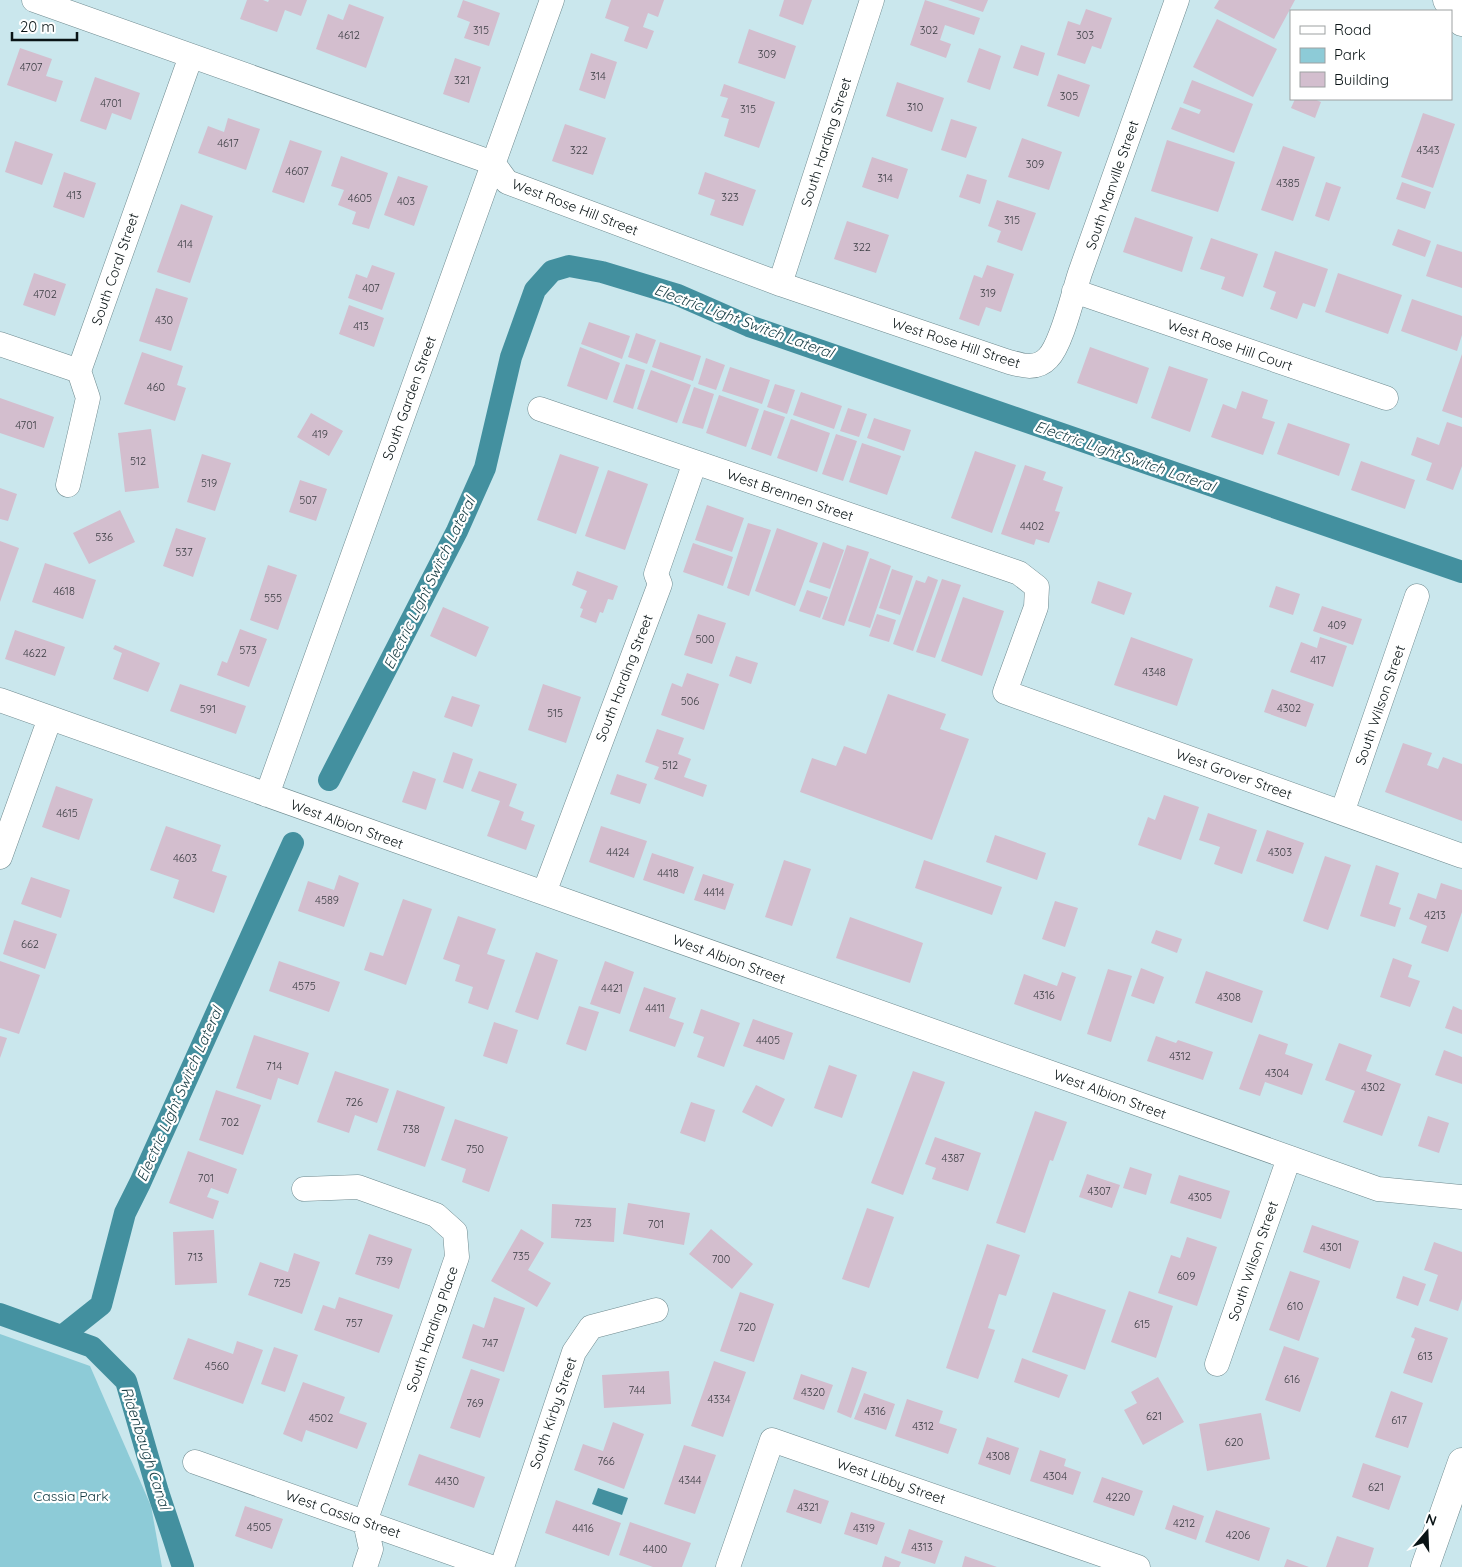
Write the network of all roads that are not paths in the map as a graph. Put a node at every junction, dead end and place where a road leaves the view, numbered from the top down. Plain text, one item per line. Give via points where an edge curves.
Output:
1 (34, 0) edge
2 (552, 0) edge
3 (872, 0) edge
4 (1177, 0) edge
5 (191, 56) junction
6 (493, 163) junction
7 (780, 284) junction
8 (1074, 291) junction
9 (0, 344) edge
10 (1040, 365) joint
11 (79, 371) junction
12 (1386, 398) dead end
13 (540, 409) dead end
14 (695, 462) junction
15 (68, 485) dead end
16 (1417, 596) dead end
17 (1005, 692) joint
18 (0, 700) edge
19 (50, 718) junction
20 (267, 795) junction
21 (1342, 813) junction
22 (1462, 856) edge
23 (0, 857) edge
24 (544, 894) junction
25 (1289, 1158) junction
26 (304, 1188) dead end
27 (1462, 1197) edge
28 (656, 1310) dead end
29 (1217, 1364) dead end
30 (195, 1462) dead end
31 (1462, 1462) edge
32 (365, 1522) junction
33 (365, 1567) edge
34 (491, 1567) edge
35 (502, 1567) edge
36 (728, 1567) edge
37 (1138, 1567) edge
38 (1425, 1567) edge

1 - 5 street
2 - 6 street, South Garden Street
3 - 7 street, South Harding Street
4 - 8 street, South Manville Street
5 - 6 street
5 - 11 street, South Coral Street
6 - 7 street, West Rose Hill Street via 507,182
6 - 20 street, South Garden Street
7 - 10 street, West Rose Hill Street via 1006,361 1027,367
8 - 10 street, South Manville Street via 1057,346
8 - 12 street, West Rose Hill Court
9 - 11 street
11 - 15 street via 88,398
13 - 14 street, West Brennen Street
14 - 17 street, West Brennen Street via 1019,573 1037,587 1036,607
14 - 24 street, South Harding Street via 656,574 660,584
16 - 21 street, South Wilson Street
17 - 21 street, West Grover Street
18 - 19 street, West Albion Street
19 - 20 street, West Albion Street
19 - 23 street
20 - 24 street, West Albion Street
21 - 22 street, West Grover Street
24 - 25 street, West Albion Street
25 - 27 street, West Albion Street via 1378,1189
25 - 29 street, South Wilson Street
26 - 32 street, South Harding Place via 358,1187 436,1215 455,1232 457,1257
28 - 35 street, South Kirby Street via 592,1327 574,1352
30 - 32 street, West Cassia Street
31 - 38 street
32 - 33 street via 371,1550
32 - 34 street, West Cassia Street
36 - 37 street, West Libby Street via 772,1440

